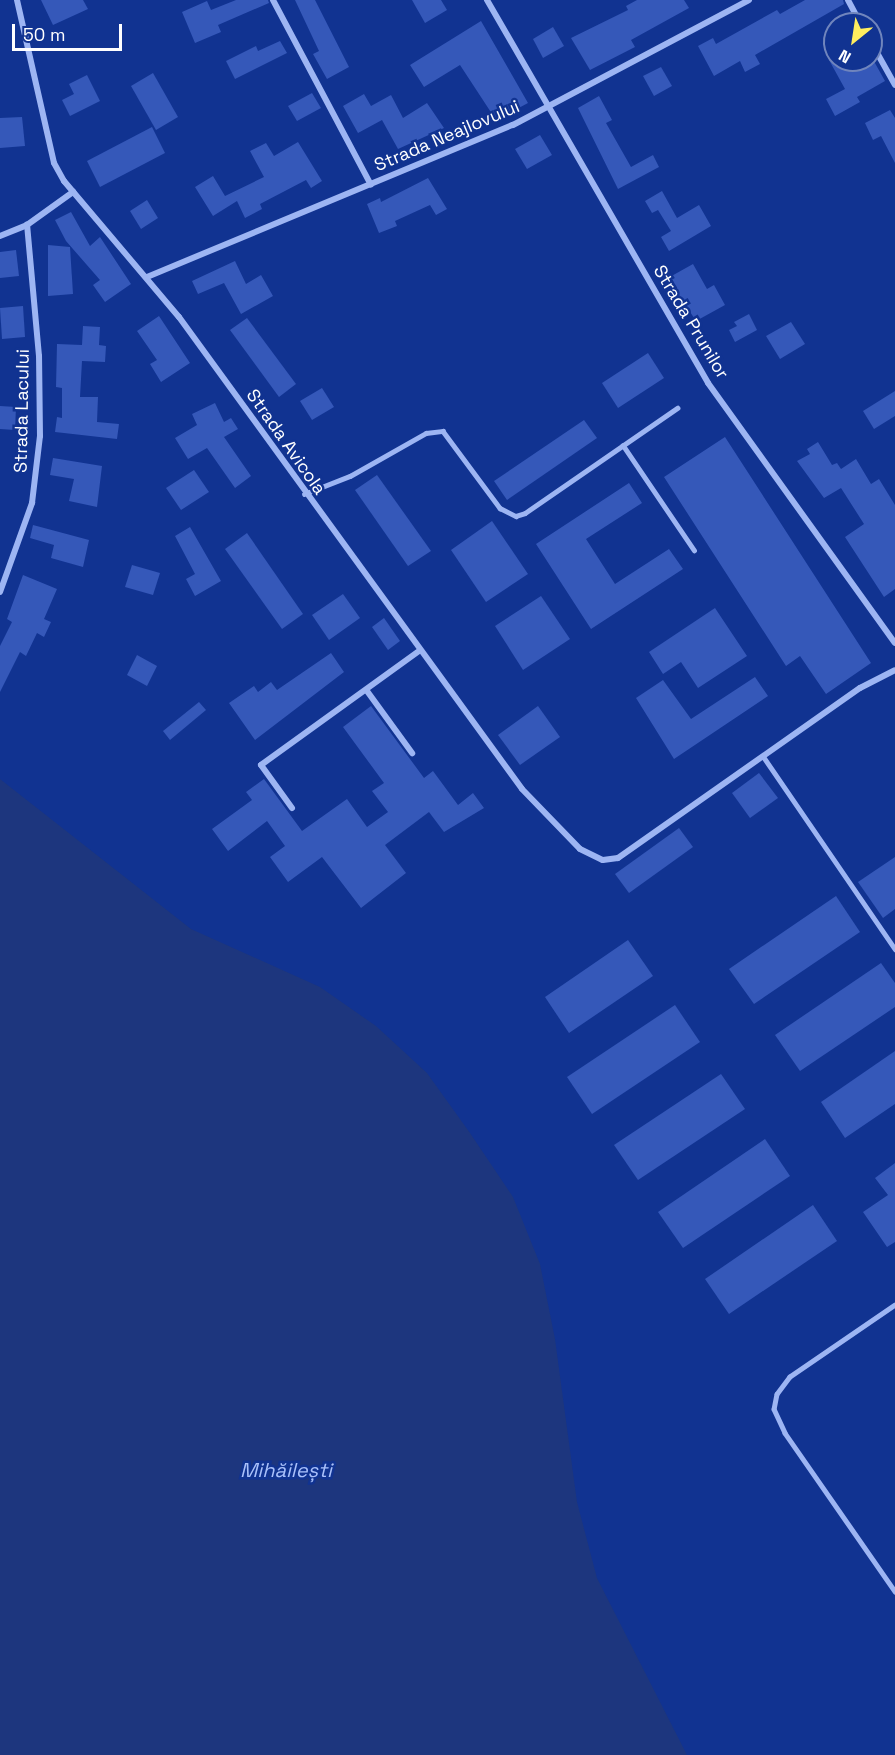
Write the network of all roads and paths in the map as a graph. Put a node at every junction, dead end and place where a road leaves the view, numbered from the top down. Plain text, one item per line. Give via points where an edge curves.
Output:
1 (17, 0) edge
2 (273, 0) edge
3 (487, 0) edge
4 (748, 0) edge
5 (883, 64) edge
6 (895, 85) edge
7 (547, 108) junction
8 (371, 185) junction
9 (73, 192) junction
10 (27, 225) junction
11 (0, 236) edge
12 (147, 277) junction
13 (677, 408) dead end
14 (623, 445) junction
15 (304, 494) junction
16 (694, 550) dead end
17 (0, 592) edge
18 (895, 643) edge
19 (418, 651) junction
20 (895, 670) edge
21 (367, 690) junction
22 (412, 753) dead end
23 (763, 756) junction
24 (292, 808) dead end
25 (895, 949) edge
26 (895, 1305) edge
27 (895, 1591) edge

1 - 9 street, Strada Avicola via 54,163
2 - 8 street
3 - 7 street, Strada Prunilor
4 - 7 street, Strada Neajlovului
5 - 6 street
7 - 8 street, Strada Neajlovului
7 - 18 street, Strada Prunilor via 708,383
8 - 12 street, Strada Neajlovului
9 - 10 street
9 - 12 street, Strada Avicola
10 - 11 street
10 - 17 street, Strada Lacului via 39,356 40,436 32,503
12 - 15 street, Strada Avicola
13 - 14 lane
14 - 15 lane via 516,516 500,508 443,431 426,433 350,476
14 - 16 lane
15 - 19 street, Strada Avicola
19 - 21 street
19 - 23 street, Strada Avicola via 522,789 580,849 603,860 618,858
20 - 23 street via 860,688
21 - 22 street
21 - 24 street via 261,765
23 - 25 lane
26 - 27 lane via 790,1377 777,1394 774,1409 785,1433

